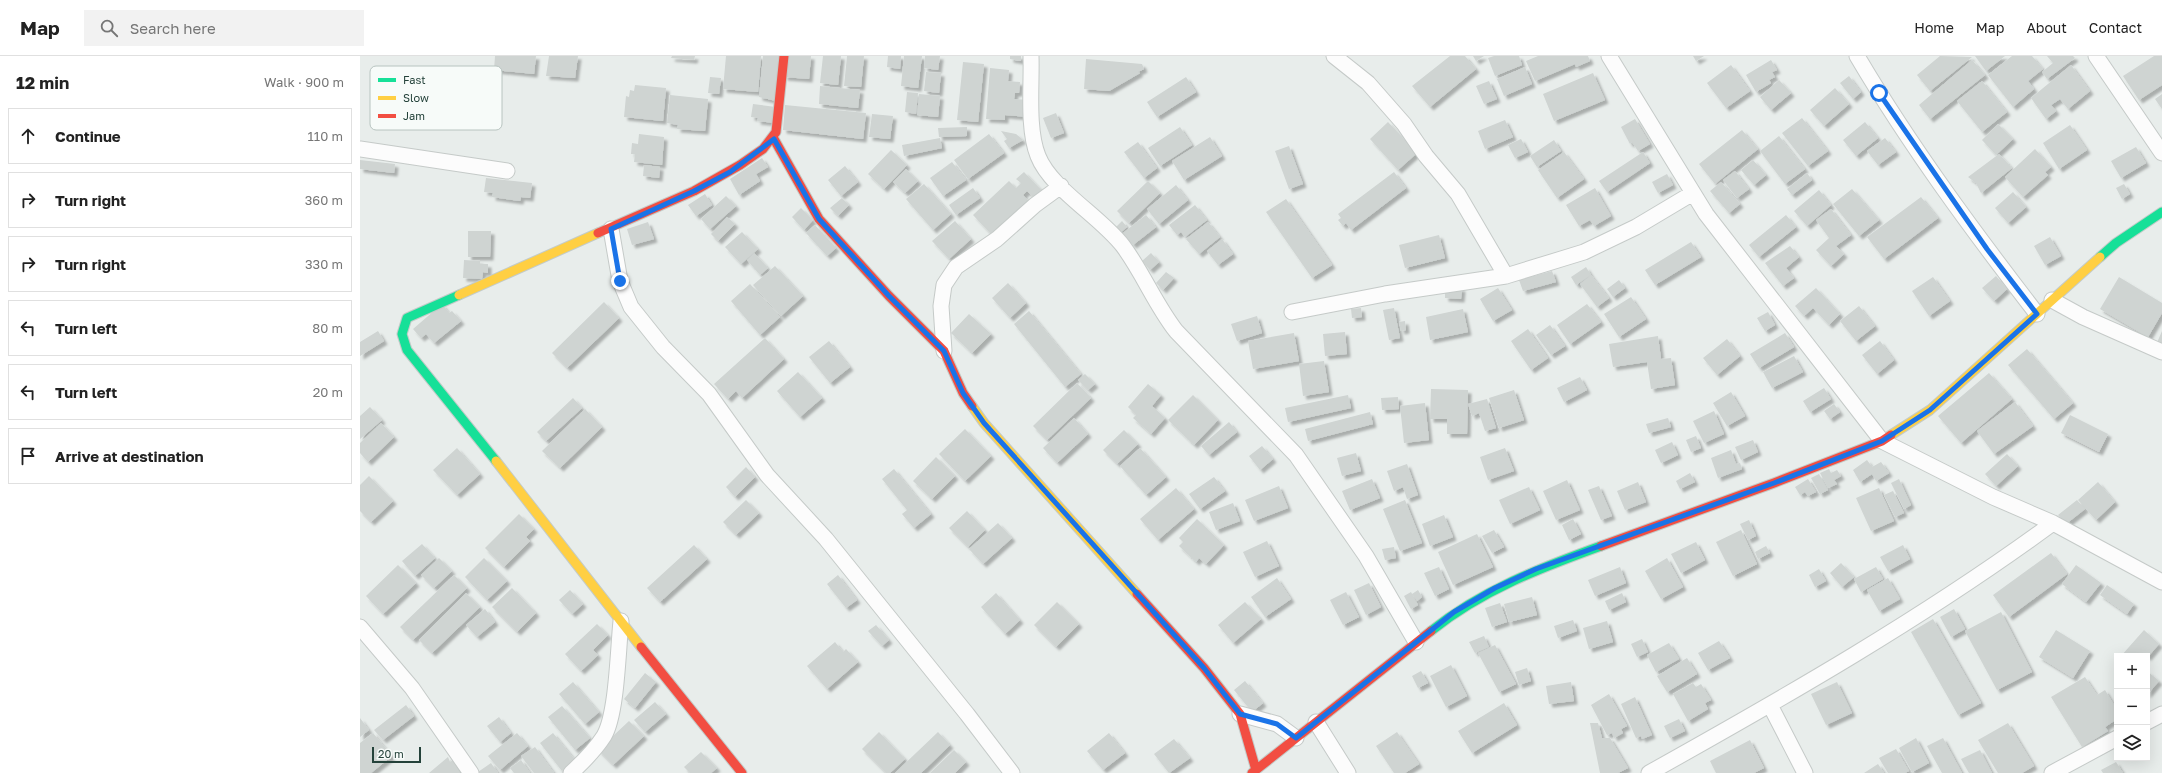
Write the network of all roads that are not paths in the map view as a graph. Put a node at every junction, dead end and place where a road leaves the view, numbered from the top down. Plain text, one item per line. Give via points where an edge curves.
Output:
1 (784, 56) edge
2 (1032, 56) edge
3 (1334, 56) edge
4 (1610, 56) edge
5 (1857, 56) edge
6 (2096, 56) edge
7 (774, 139) junction
8 (360, 150) edge
9 (2162, 153) edge
10 (507, 171) dead end
11 (1061, 186) junction
12 (1693, 193) junction
13 (2162, 212) edge
14 (611, 229) junction
15 (1506, 276) junction
16 (2052, 300) junction
17 (1292, 312) dead end
18 (2037, 314) junction
19 (944, 351) junction
20 (2162, 352) edge
21 (1882, 441) junction
22 (2053, 523) junction
23 (2162, 582) edge
24 (621, 621) junction
25 (361, 631) edge
26 (1416, 642) junction
27 (1770, 705) junction
28 (1240, 714) junction
29 (2162, 714) edge
30 (2150, 720) edge
31 (1316, 722) junction
32 (1296, 738) junction
33 (2114, 740) edge
34 (2066, 769) edge
35 (1254, 771) edge
36 (472, 773) edge
37 (571, 773) edge
38 (742, 773) edge
39 (1012, 773) edge
40 (1348, 773) edge
41 (1649, 773) edge
42 (1805, 773) edge
43 (2052, 773) edge

1 - 7 street
2 - 11 street via 1032,131 1036,150 1048,173
3 - 15 street via 1368,83 1399,118 1458,194
4 - 12 street
5 - 18 street via 1879,93 1987,249
6 - 9 street
7 - 14 street via 730,172
7 - 19 street via 819,219 889,296
8 - 10 street
11 - 19 street via 997,239 956,267 944,285 941,306
11 - 26 street via 1093,214 1123,246 1160,310 1176,331 1296,454 1366,556
12 - 15 street via 1636,227 1584,252
12 - 21 street via 1706,214
13 - 16 street via 2116,243
14 - 24 street via 407,318 401,330 402,341 407,350 470,426
14 - 39 street via 620,281 631,307 663,347 709,394 767,476 826,539
15 - 17 street via 1385,294
16 - 18 street
16 - 20 street via 2083,317
18 - 21 street via 1930,410
19 - 28 street via 963,393 984,423 1204,668
21 - 22 street via 1994,497
21 - 26 street via 1536,569 1495,588 1454,612
22 - 23 street
22 - 27 street via 1992,568 1914,619
24 - 37 street via 612,712 604,735 589,756
24 - 38 street via 704,722
25 - 36 street via 412,688
26 - 31 street
27 - 41 street
27 - 42 street
28 - 32 street via 1277,724
28 - 35 street
29 - 30 street
31 - 32 street
31 - 40 street
32 - 35 street
33 - 34 street
34 - 43 street

